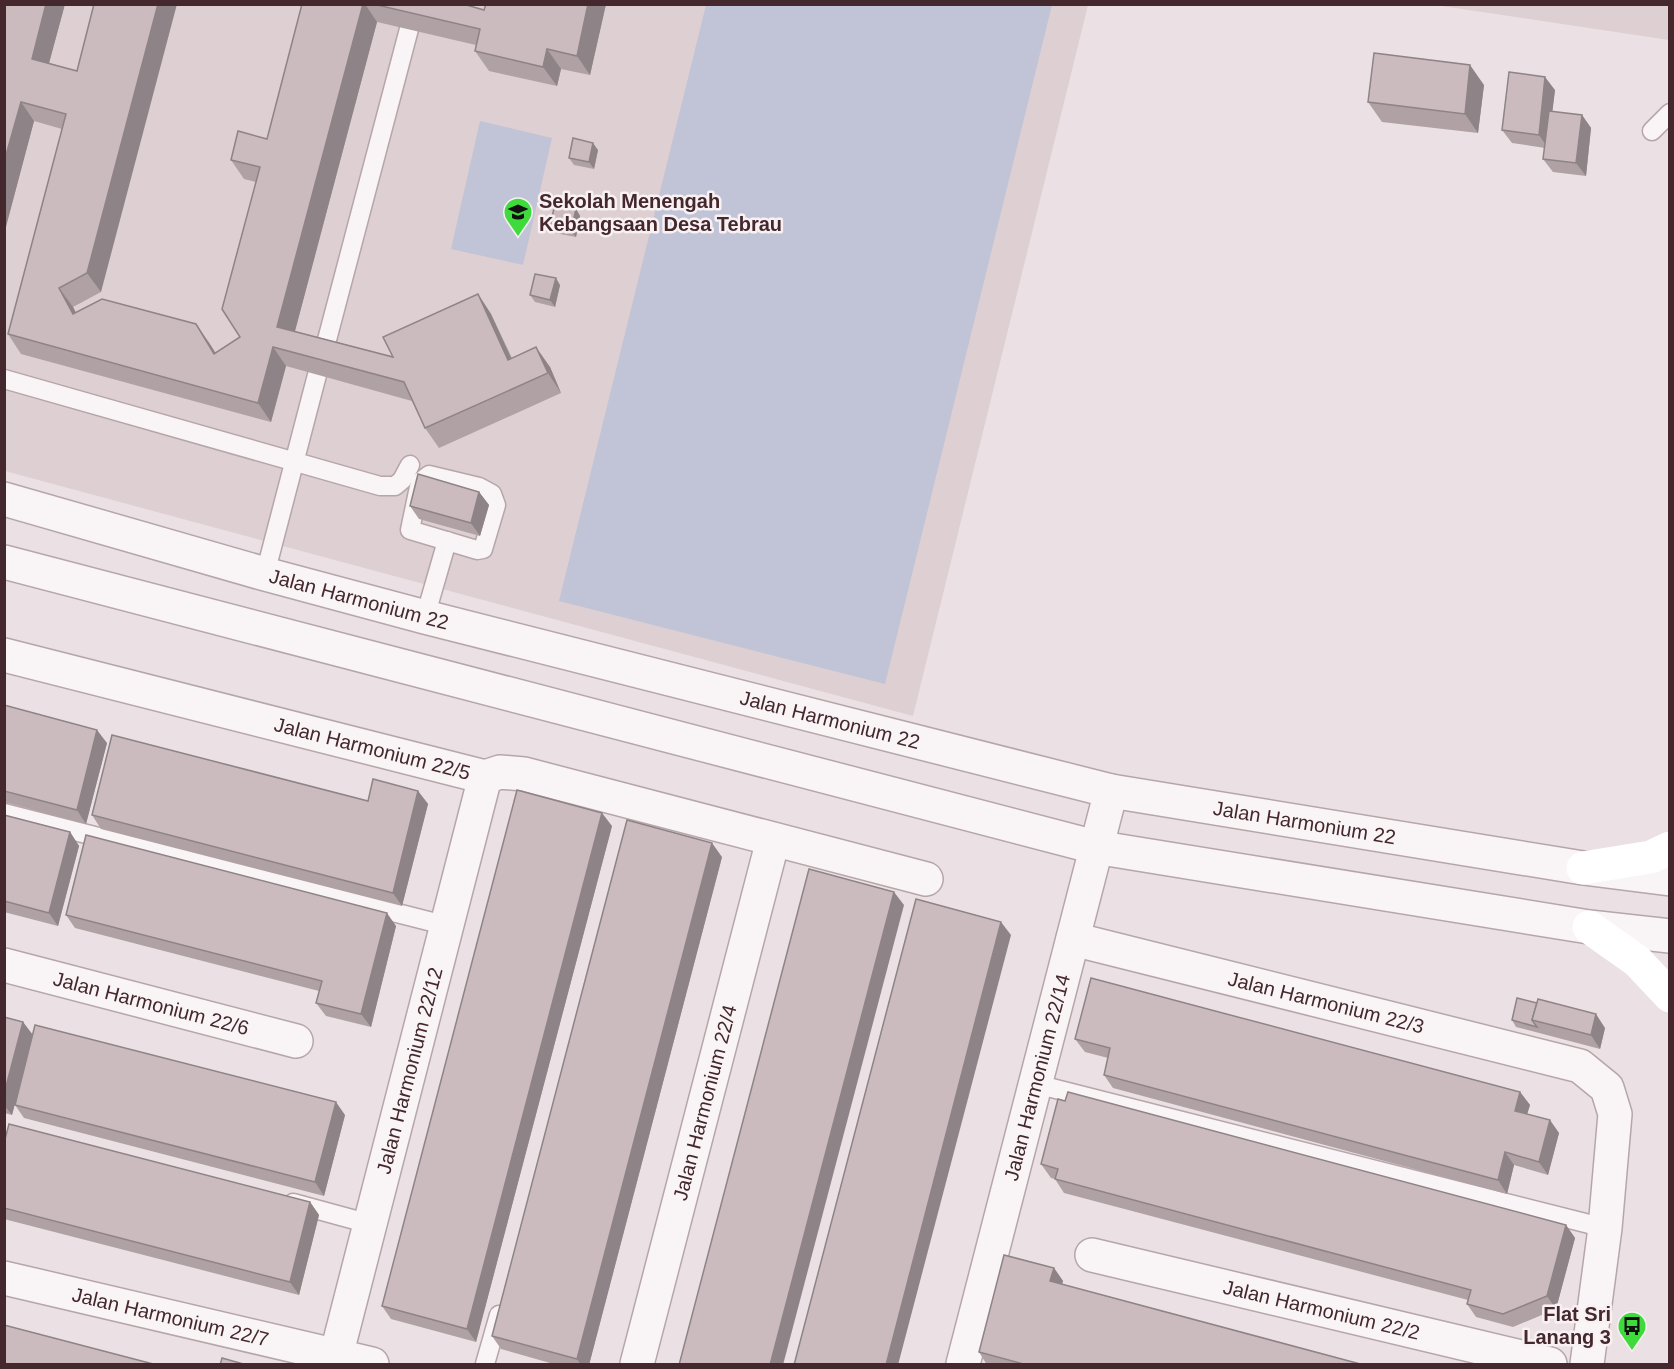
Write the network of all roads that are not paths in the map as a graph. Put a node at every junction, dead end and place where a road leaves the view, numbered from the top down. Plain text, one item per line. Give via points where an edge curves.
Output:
1 (409, 29) edge
2 (1670, 113) edge
3 (1652, 131) dead end
4 (323, 355) edge
5 (317, 375) edge
6 (4, 379) edge
7 (295, 462) junction
8 (410, 465) dead end
9 (4, 499) edge
10 (447, 542) junction
11 (4, 562) edge
12 (265, 574) junction
13 (425, 617) junction
14 (4, 655) edge
15 (485, 777) junction
16 (1111, 791) junction
17 (4, 813) edge
18 (773, 840) junction
19 (1095, 847) junction
20 (1670, 848) edge
21 (1583, 868) junction
22 (1670, 879) edge
23 (924, 885) dead end
24 (448, 926) junction
25 (1589, 927) junction
26 (1670, 936) edge
27 (1073, 939) junction
28 (4, 965) edge
29 (1670, 996) edge
30 (296, 1041) dead end
31 (1036, 1084) junction
32 (279, 1199) edge
33 (370, 1224) junction
34 (1605, 1228) junction
35 (1092, 1255) dead end
36 (4, 1278) edge
37 (504, 1296) edge
38 (335, 1360) edge
39 (372, 1365) edge
40 (485, 1365) edge
41 (637, 1365) edge
42 (963, 1365) edge
43 (1550, 1365) edge
44 (1587, 1365) edge

1 - 4 lane
2 - 3 lane
5 - 7 lane
6 - 7 lane
7 - 8 lane via 380,486 395,486
7 - 12 lane
9 - 12 street, Jalan Harmonium 22
10 - 10 lane via 483,549 495,498 479,487 425,476 420,482 410,530
10 - 13 lane
11 - 19 street
12 - 13 street, Jalan Harmonium 22
13 - 16 street, Jalan Harmonium 22
14 - 15 street, Jalan Harmonium 22/5
15 - 18 street, Jalan Harmonium 22/5 via 500,772 524,774 633,809
15 - 24 street, Jalan Harmonium 22/12
16 - 19 street, Jalan Harmonium 22/14
16 - 21 street, Jalan Harmonium 22
17 - 24 lane
18 - 23 street, Jalan Harmonium 22/5
18 - 41 street, Jalan Harmonium 22/4
19 - 25 street
19 - 27 street, Jalan Harmonium 22/14
20 - 21 main road via 1651,857
21 - 22 street, Jalan Harmonium 22
24 - 33 street, Jalan Harmonium 22/12
25 - 26 street
25 - 29 main road via 1637,961
27 - 31 street, Jalan Harmonium 22/14
27 - 34 street, Jalan Harmonium 22/3 via 1580,1066 1607,1088 1615,1114
28 - 30 street, Jalan Harmonium 22/6
31 - 34 lane
31 - 42 street, Jalan Harmonium 22/14
32 - 33 lane
33 - 38 street, Jalan Harmonium 22/12
34 - 44 street
35 - 43 street, Jalan Harmonium 22/2
36 - 38 street, Jalan Harmonium 22/7
37 - 40 lane
38 - 39 street, Jalan Harmonium 22/7

